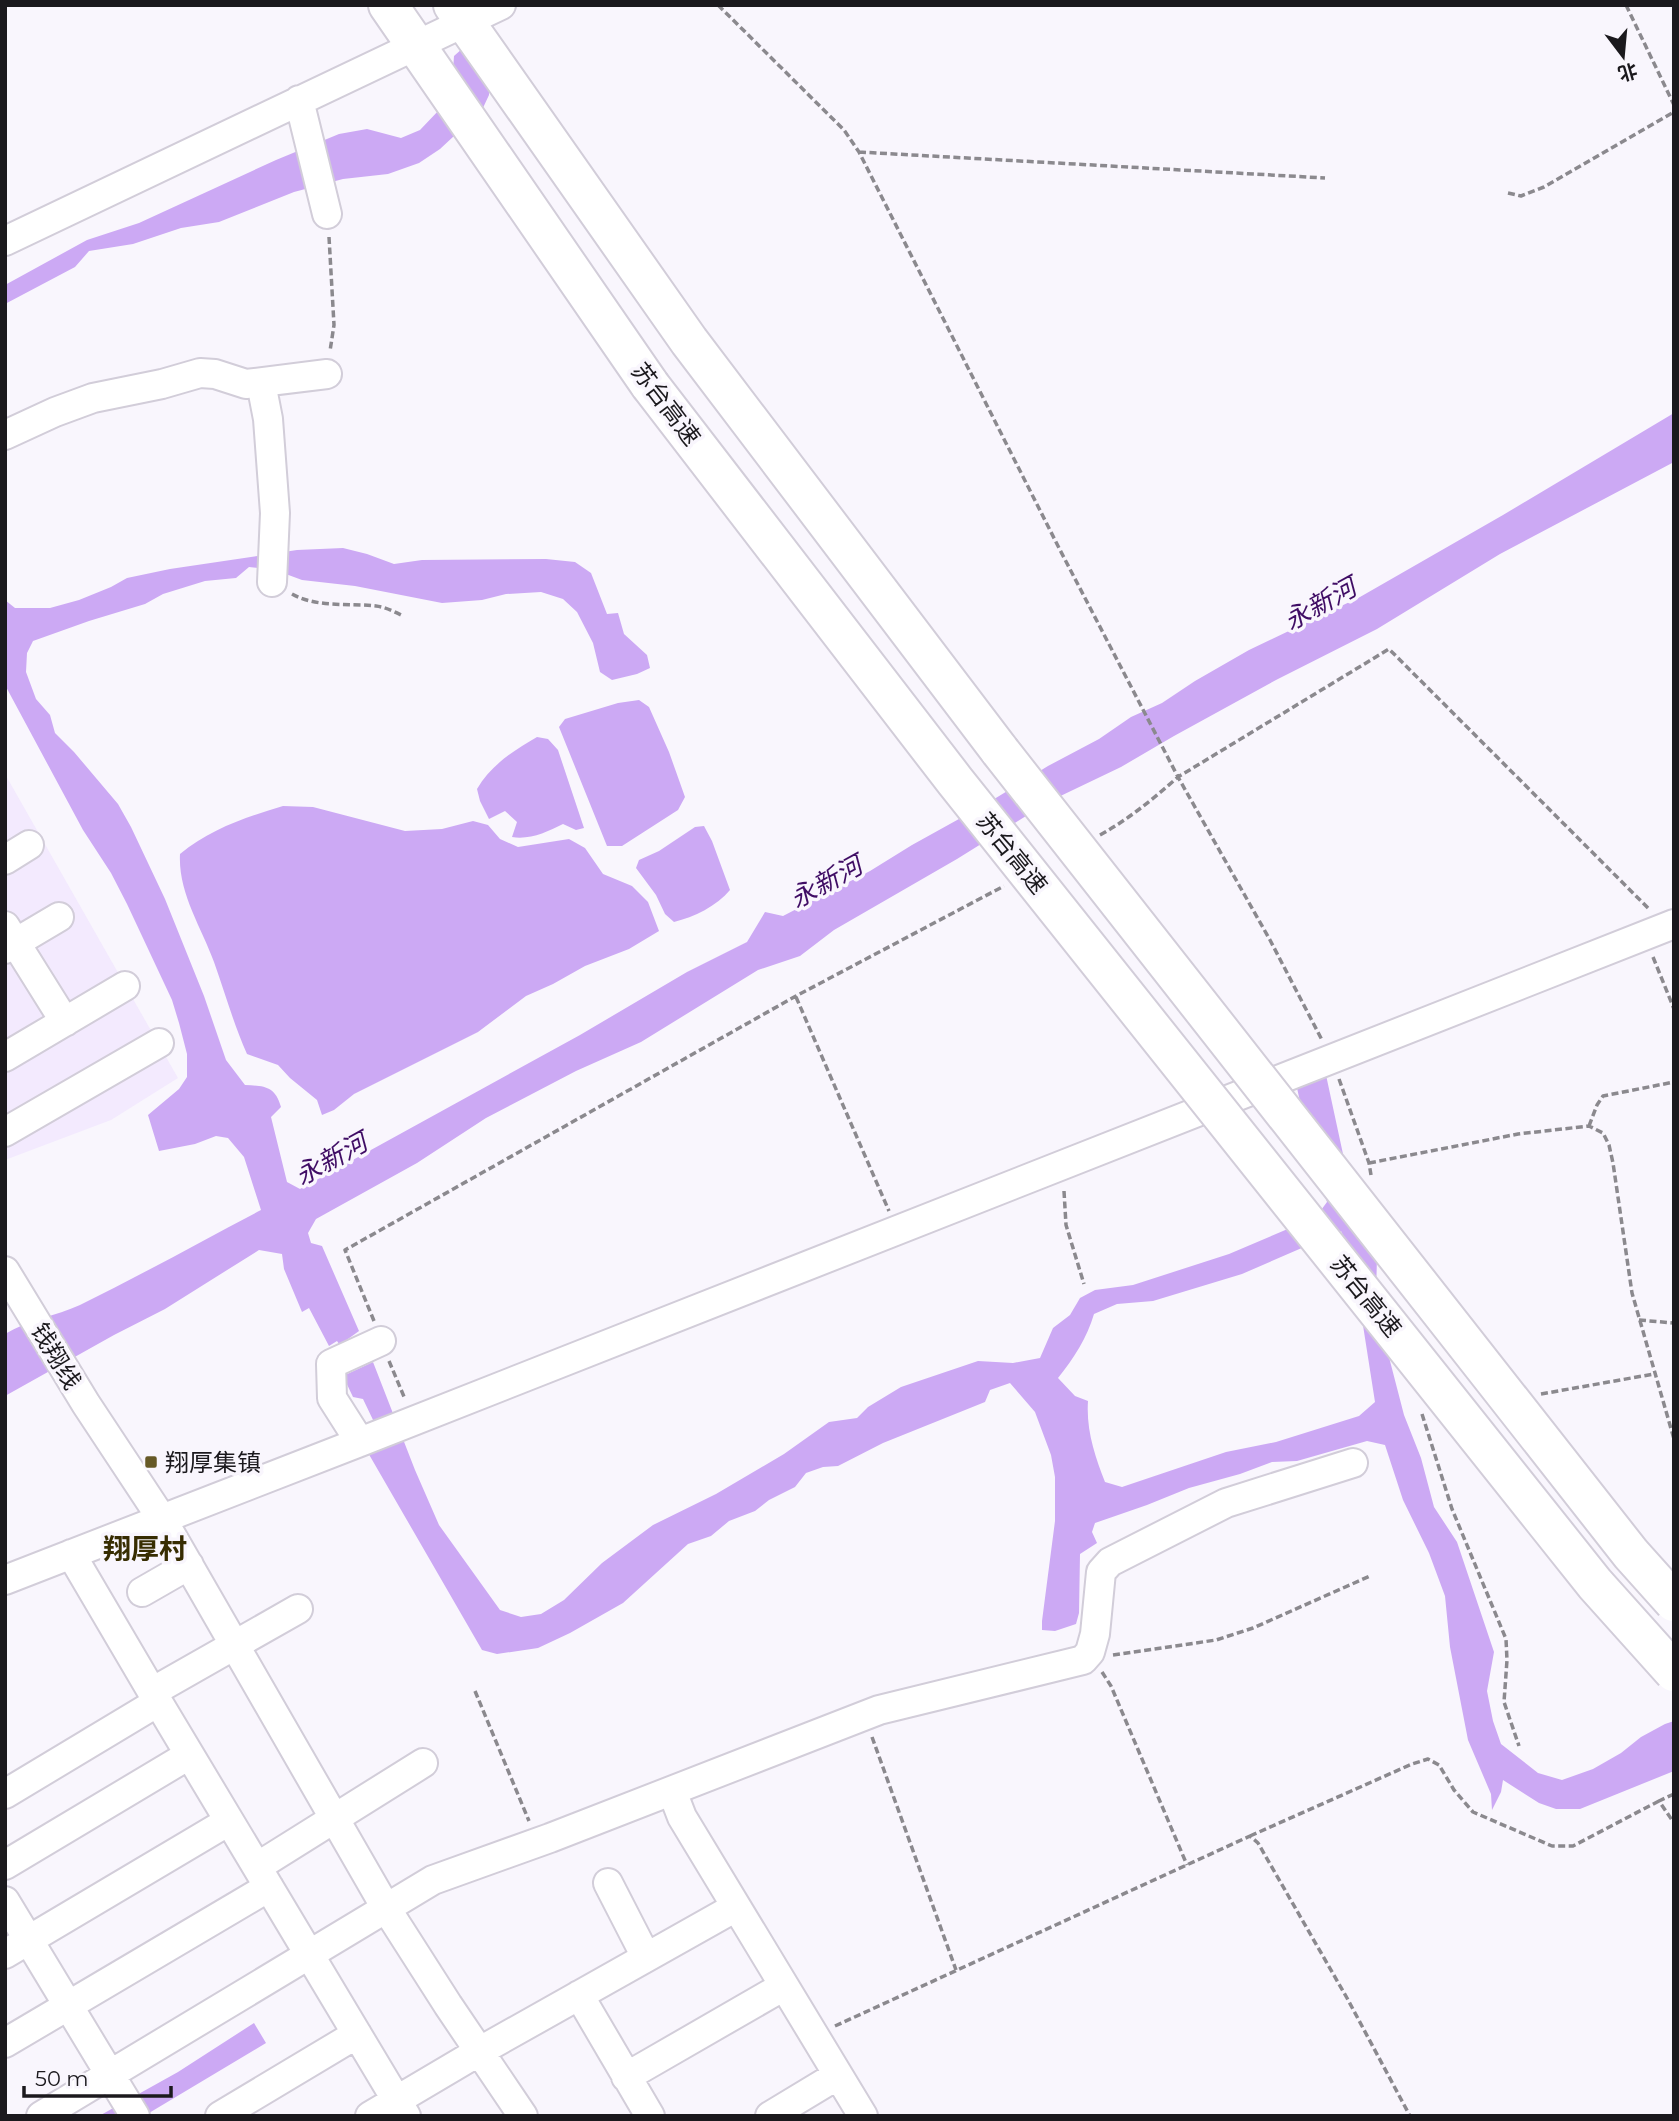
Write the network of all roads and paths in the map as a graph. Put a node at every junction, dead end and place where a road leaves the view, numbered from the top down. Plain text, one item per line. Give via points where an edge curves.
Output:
1 (388, 5) edge
2 (453, 5) edge
3 (501, 5) edge
4 (718, 5) edge
5 (1626, 5) edge
6 (299, 100) junction
7 (1674, 104) edge
8 (1674, 112) edge
9 (859, 152) junction
10 (1325, 178) dead end
11 (1508, 193) dead end
12 (325, 205) joint
13 (5, 241) edge
14 (327, 374) joint
15 (261, 383) junction
16 (5, 435) edge
17 (272, 582) joint
18 (403, 616) dead end
19 (1178, 777) junction
20 (1098, 835) dead end
21 (1014, 881) dead end
22 (59, 917) dead end
23 (1662, 928) edge
24 (9, 939) edge
25 (125, 986) dead end
26 (796, 996) junction
27 (1674, 1009) edge
28 (65, 1021) junction
29 (159, 1043) dead end
30 (5, 1057) edge
31 (1332, 1058) junction
32 (1674, 1082) edge
33 (1589, 1126) junction
34 (5, 1132) edge
35 (1369, 1163) dead end
36 (1056, 1166) junction
37 (897, 1229) junction
38 (5, 1271) edge
39 (1084, 1283) dead end
40 (1639, 1320) junction
41 (1674, 1323) edge
42 (374, 1344) junction
43 (409, 1422) junction
44 (1674, 1439) edge
45 (360, 1442) junction
46 (1353, 1463) dead end
47 (162, 1519) junction
48 (71, 1554) junction
49 (189, 1565) junction
50 (1370, 1576) dead end
51 (5, 1580) edge
52 (142, 1592) dead end
53 (1674, 1602) edge
54 (298, 1609) dead end
55 (235, 1645) junction
56 (1083, 1660) junction
57 (1674, 1672) edge
58 (475, 1691) dead end
59 (155, 1697) junction
60 (862, 1716) junction
61 (189, 1755) junction
62 (423, 1763) dead end
63 (672, 1791) junction
64 (5, 1794) edge
65 (1674, 1794) edge
66 (1659, 1801) junction
67 (334, 1818) junction
68 (229, 1821) junction
69 (1674, 1823) edge
70 (1250, 1836) junction
71 (538, 1842) junction
72 (5, 1865) edge
73 (1187, 1865) junction
74 (263, 1877) junction
75 (608, 1883) dead end
76 (5, 1901) edge
77 (736, 1907) junction
78 (386, 1908) junction
79 (17, 1947) edge
80 (309, 1954) junction
81 (646, 1957) junction
82 (956, 1970) junction
83 (784, 1986) junction
84 (579, 1995) junction
85 (68, 2006) junction
86 (357, 2034) junction
87 (814, 2035) junction
88 (5, 2043) edge
89 (480, 2051) junction
90 (838, 2075) junction
91 (626, 2077) junction
92 (122, 2094) edge
93 (401, 2108) edge
94 (41, 2116) edge
95 (220, 2116) edge
96 (370, 2116) edge
97 (523, 2116) edge
98 (650, 2116) edge
99 (770, 2116) edge
100 (863, 2116) edge
101 (1410, 2116) edge

1 - 57 highway, 苏台高速, bridge via 650,385 972,803 1595,1584
2 - 53 highway, 苏台高速, bridge via 689,341 1008,762 1631,1554
3 - 6 street
4 - 9 path via 844,130
5 - 7 path
6 - 12 street
6 - 13 street
8 - 11 path via 1544,187 1521,196
9 - 10 path
9 - 19 path
12 - 14 path via 334,325
14 - 15 street
15 - 16 street via 200,373 93,398
15 - 17 street via 275,513
17 - 18 path via 300,598 379,607
19 - 20 path via 1123,823
19 - 23 path via 1390,649
19 - 31 path
21 - 26 path
22 - 24 street
23 - 27 path
23 - 31 street
24 - 28 street
25 - 28 street
26 - 37 path
26 - 42 path via 345,1250
28 - 30 street
29 - 34 street
31 - 36 street
32 - 33 path via 1603,1096
33 - 35 path via 1518,1134
33 - 40 path via 1603,1133 1609,1145
36 - 37 street
36 - 39 path via 1066,1226
37 - 43 street
38 - 47 street, 钱翔线
40 - 41 path
40 - 44 path
42 - 43 path
42 - 45 street via 331,1364 331,1398
43 - 45 street
45 - 47 street
46 - 56 street via 1226,1503 1110,1562 1101,1572 1095,1634
47 - 48 street
47 - 49 street, 钱翔线
48 - 51 street
48 - 59 street
49 - 52 street
49 - 55 street, 钱翔线
50 - 56 path via 1216,1640
54 - 55 street
55 - 59 street
55 - 67 street, 钱翔线
56 - 60 street
56 - 73 path via 1100,1670 1111,1686
58 - 71 path
59 - 61 street
59 - 64 street
60 - 63 street
60 - 82 path
61 - 68 street
61 - 72 street
62 - 67 street
63 - 71 street
63 - 77 street via 682,1817
65 - 66 path
66 - 69 path
66 - 70 path via 1573,1846 1552,1846 1473,1812 1439,1765 1428,1759
67 - 74 street
67 - 78 street, 钱翔线
68 - 74 street
68 - 79 street
70 - 73 path
70 - 101 path via 1265,1854
71 - 78 street via 433,1880
73 - 82 path
74 - 80 street
74 - 85 street
75 - 81 street
76 - 79 street
77 - 81 street
77 - 83 street
78 - 80 street
78 - 89 street, 钱翔线
79 - 85 street
80 - 86 street
80 - 92 street
81 - 84 street
82 - 87 path
83 - 87 street
83 - 91 street
84 - 89 street
84 - 91 street
85 - 88 street
85 - 92 street
86 - 93 street
86 - 95 street
87 - 90 street
89 - 93 street
89 - 97 street, 钱翔线
90 - 99 street
90 - 100 street
91 - 98 street
92 - 94 street
93 - 96 street

